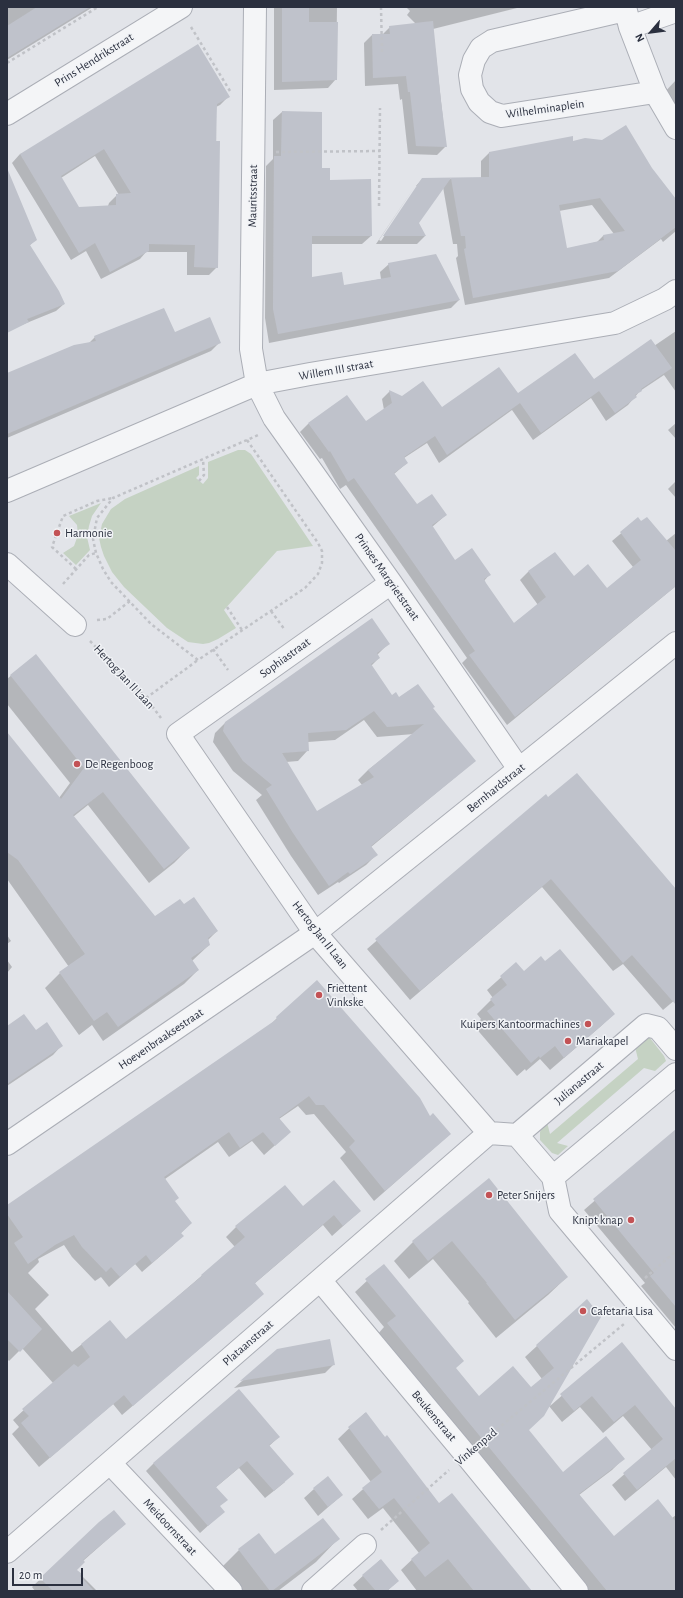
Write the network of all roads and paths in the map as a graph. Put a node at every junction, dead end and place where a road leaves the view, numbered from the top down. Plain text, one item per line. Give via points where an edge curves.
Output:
1 (98, 7) edge
2 (180, 7) edge
3 (255, 7) edge
4 (381, 7) edge
5 (676, 11) edge
6 (627, 15) edge
7 (382, 52) dead end
8 (7, 63) edge
9 (230, 92) dead end
10 (655, 92) junction
11 (380, 108) dead end
12 (7, 114) edge
13 (676, 128) edge
14 (380, 151) junction
15 (254, 152) junction
16 (379, 206) dead end
17 (676, 291) edge
18 (256, 384) junction
19 (279, 426) junction
20 (247, 440) junction
21 (203, 459) junction
22 (199, 481) dead end
23 (7, 491) edge
24 (114, 498) junction
25 (96, 553) junction
26 (7, 564) edge
27 (76, 569) junction
28 (391, 582) junction
29 (48, 601) junction
30 (130, 602) junction
31 (227, 607) dead end
32 (77, 627) junction
33 (242, 630) junction
34 (676, 643) edge
35 (198, 660) junction
36 (146, 698) junction
37 (178, 734) junction
38 (519, 769) junction
39 (315, 933) junction
40 (676, 1049) edge
41 (676, 1074) edge
42 (489, 1133) junction
43 (517, 1135) junction
44 (7, 1144) edge
45 (553, 1177) junction
46 (676, 1250) edge
47 (320, 1280) junction
48 (628, 1292) junction
49 (643, 1308) junction
50 (676, 1349) edge
51 (466, 1455) junction
52 (110, 1463) junction
53 (365, 1545) joint
54 (7, 1552) edge
55 (231, 1591) edge
56 (314, 1591) edge
57 (577, 1591) edge

1 - 8 path
2 - 9 path
2 - 12 street, Prins Hendrikstraat
3 - 15 street, Mauritsstraat
4 - 7 path
5 - 6 street, Wilhelminaplein
6 - 10 street
6 - 10 street, Wilhelminaplein via 492,40 480,48 474,60 470,75 472,89 479,102 490,112 502,116
10 - 13 street
11 - 14 path
14 - 15 path
14 - 16 path
15 - 18 street, Mauritsstraat via 251,349
17 - 18 street, Willem III straat via 615,323
18 - 19 street, Prinses Margrietstraat
18 - 23 street, Willem III straat
19 - 20 path
19 - 28 street, Prinses Margrietstraat
20 - 21 path
20 - 33 path via 318,543 322,551 322,563 318,574 305,588
21 - 22 path via 204,475
21 - 24 path
24 - 25 path via 97,518 93,539
24 - 27 path via 97,501 63,516 52,547
25 - 27 path via 89,555
25 - 30 path via 102,569 111,582
26 - 29 street
27 - 29 path
28 - 37 street, Sophiastraat
28 - 38 street, Prinses Margrietstraat
29 - 32 street
30 - 32 path via 107,619 97,619
30 - 35 path via 151,624
31 - 33 path
32 - 36 path, Hertog Jan II Laan
33 - 35 path
34 - 38 street, Bernhardstraat
35 - 36 path
36 - 37 path, Hertog Jan II Laan via 160,717
37 - 39 street, Hertog Jan II Laan
38 - 39 street, Bernhardstraat
39 - 42 street, Hertog Jan II Laan
39 - 44 street, Hoevenbraaksestraat
40 - 43 street, Julianastraat via 658,1028 646,1025
41 - 45 street
42 - 43 street
42 - 47 street, Plataanstraat
43 - 45 street
45 - 48 street via 560,1211
46 - 48 path
47 - 51 street, Beukenstraat
47 - 52 street, Plataanstraat
48 - 49 street
49 - 50 street
49 - 51 path, Vinkenpad
51 - 53 path, Vinkenpad
51 - 57 street, Beukenstraat
52 - 54 street, Plataanstraat
52 - 55 street, Meidoornstraat
53 - 56 street

